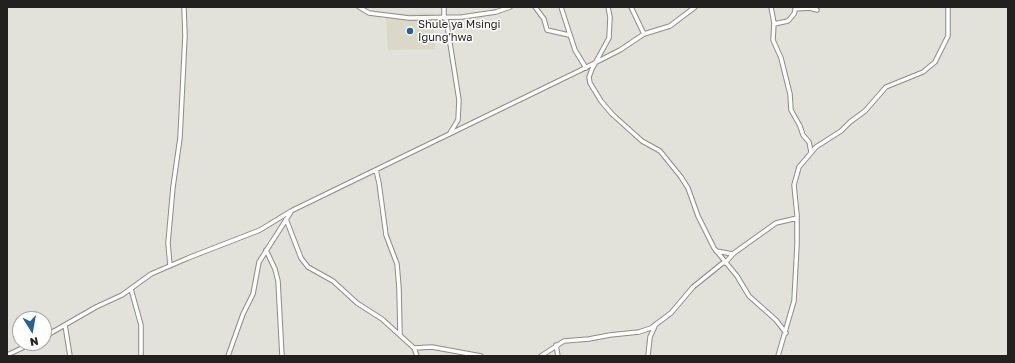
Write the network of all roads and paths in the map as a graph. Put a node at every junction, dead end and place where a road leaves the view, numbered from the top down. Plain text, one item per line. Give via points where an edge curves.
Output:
1 (184, 7) edge
2 (359, 7) edge
3 (444, 7) edge
4 (508, 7) edge
5 (535, 7) edge
6 (561, 7) edge
7 (608, 7) edge
8 (631, 7) edge
9 (695, 7) edge
10 (771, 7) edge
11 (948, 7) edge
12 (796, 8) edge
13 (817, 10) dead end
14 (445, 18) junction
15 (774, 24) junction
16 (644, 34) junction
17 (570, 35) junction
18 (597, 61) junction
19 (586, 68) junction
20 (450, 133) junction
21 (811, 152) junction
22 (376, 170) junction
23 (291, 211) junction
24 (797, 218) junction
25 (286, 220) junction
26 (266, 250) junction
27 (716, 251) junction
28 (733, 254) junction
29 (725, 262) junction
30 (170, 266) junction
31 (131, 289) junction
32 (65, 325) junction
33 (655, 325) junction
34 (52, 332) edge
35 (786, 333) junction
36 (400, 334) junction
37 (556, 345) junction
38 (414, 348) junction
39 (70, 356) edge
40 (141, 356) edge
41 (228, 356) edge
42 (282, 356) edge
43 (417, 356) edge
44 (481, 356) edge
45 (541, 356) edge
46 (558, 356) edge
47 (648, 356) edge
48 (778, 356) edge

1 - 30 street via 180,138 168,243
2 - 14 street via 369,13 409,18
3 - 14 street
4 - 14 street via 491,13
5 - 17 street via 544,19 547,30
6 - 17 street
7 - 18 street via 609,38
8 - 16 street
9 - 16 street via 670,26
10 - 15 street
11 - 21 street via 948,36 935,62 924,72 886,86 866,111
12 - 13 street
12 - 15 street via 788,21
14 - 20 street via 459,100 458,120
15 - 21 street via 773,40 781,58 790,94 791,110 809,142
16 - 18 street
17 - 19 street via 576,52
18 - 19 street
18 - 27 street via 589,79 601,102 642,141 660,151 681,177
19 - 20 street
20 - 22 street
21 - 24 street via 799,167 795,178
22 - 23 street
22 - 36 street via 380,182 386,235 396,264
23 - 25 street
23 - 30 street via 260,230
24 - 28 street via 776,223
24 - 35 street via 794,301
25 - 26 street
25 - 36 street via 301,258 308,267 333,280 361,306
26 - 41 street via 257,269 253,294
26 - 42 street via 278,281
27 - 28 street
27 - 29 street
28 - 29 street
29 - 33 street via 693,287 671,313
29 - 35 street via 749,296 776,320
30 - 31 street via 151,274
31 - 32 street
31 - 40 street via 141,325
32 - 34 street
32 - 39 street
33 - 37 street via 639,332 569,340
33 - 47 street via 650,337
35 - 48 street
36 - 38 street
37 - 45 street
37 - 46 street
38 - 43 street
38 - 44 street via 432,347

